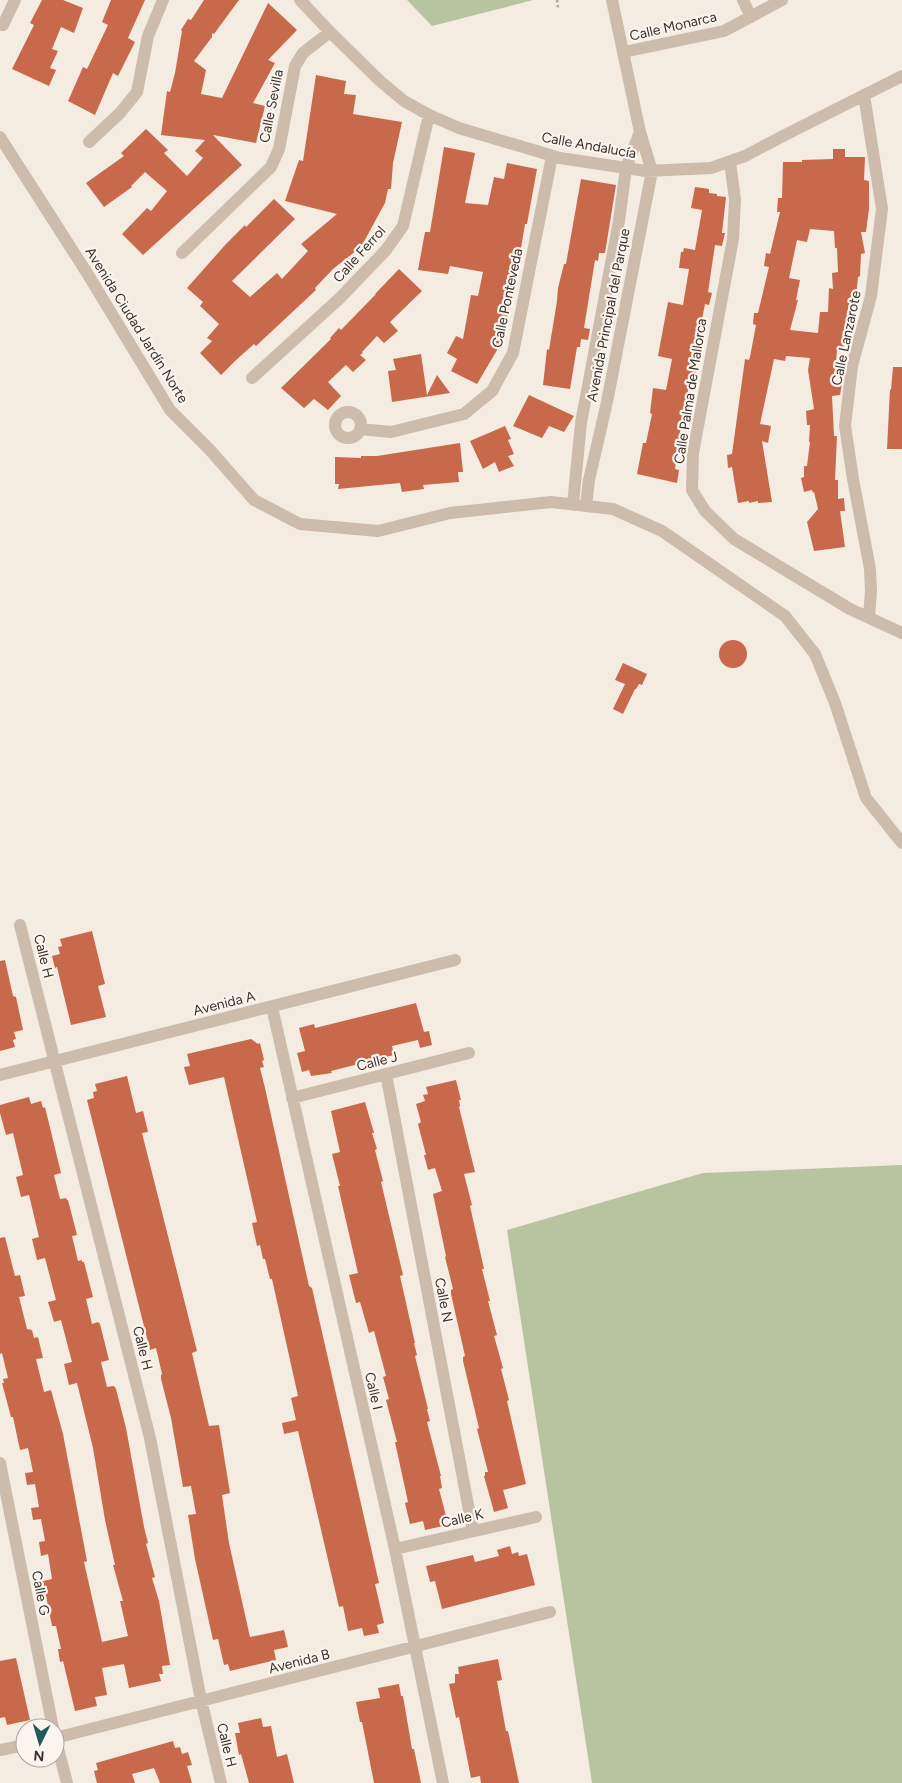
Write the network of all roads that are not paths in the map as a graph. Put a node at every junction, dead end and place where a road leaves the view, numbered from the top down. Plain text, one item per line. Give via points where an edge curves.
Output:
1 (15, 0) edge
2 (163, 0) edge
3 (300, 0) edge
4 (612, 0) edge
5 (743, 0) edge
6 (782, 0) edge
7 (751, 17) junction
8 (3, 25) dead end
9 (330, 32) junction
10 (624, 52) junction
11 (902, 76) edge
12 (864, 95) junction
13 (429, 115) junction
14 (640, 132) junction
15 (0, 137) edge
16 (89, 142) dead end
17 (552, 156) junction
18 (730, 162) junction
19 (626, 168) junction
20 (652, 170) junction
21 (182, 254) dead end
22 (252, 378) dead end
23 (360, 429) dead end
24 (573, 504) junction
25 (586, 506) junction
26 (868, 618) junction
27 (902, 633) edge
28 (902, 844) edge
29 (20, 925) dead end
30 (455, 960) dead end
31 (272, 1007) junction
32 (469, 1052) dead end
33 (55, 1061) junction
34 (386, 1074) junction
35 (0, 1075) edge
36 (292, 1098) junction
37 (0, 1463) edge
38 (536, 1516) dead end
39 (473, 1531) junction
40 (395, 1549) junction
41 (550, 1612) dead end
42 (416, 1647) junction
43 (201, 1700) junction
44 (51, 1718) edge
45 (65, 1735) edge
46 (15, 1747) edge
47 (0, 1750) edge
48 (63, 1768) edge
49 (67, 1783) edge
50 (221, 1783) edge
51 (443, 1783) edge

1 - 8 street
2 - 16 street via 148,36 137,92
3 - 9 street, Calle Andalucía
4 - 10 street, Avenida Principal del Parque
5 - 7 street
6 - 7 street, Calle Monarca
7 - 10 street, Calle Monarca via 724,30
9 - 13 street, Calle Andalucía via 380,81 404,101
9 - 21 street, Calle Sevilla via 303,53 294,66 279,149 271,167
10 - 14 street, Avenida Principal del Parque
11 - 12 street, Calle Andalucía
12 - 18 street, Calle Andalucía
12 - 26 street, Calle Lanzarote via 882,209 871,296 852,366 845,426 870,569
13 - 17 street, Calle Andalucía via 459,128
13 - 22 street, Calle Ferrol via 403,226 386,250 340,298
14 - 19 street, Avenida Principal del Parque
14 - 20 street, Avenida Principal del Parque
15 - 24 street, Avenida Ciudad Jardín Norte via 170,410 254,500 300,524 378,531 450,513 552,502
17 - 19 street, Calle Andalucía
17 - 23 street, Calle Ponteveda via 513,353 492,391 464,414 392,432
18 - 20 street, Calle Andalucía via 711,168
18 - 26 street, Calle Palma de Mallorca via 735,200 733,239 693,453 692,490 705,511 734,539
19 - 20 street, Calle Andalucía
19 - 24 street, Avenida Principal del Parque via 581,423
20 - 25 street, Avenida Principal del Parque
24 - 25 street, Avenida Ciudad Jardín Norte
25 - 28 street, Avenida Ciudad Jardín Norte via 613,509 662,531 785,616 815,654 866,798
26 - 27 street, Calle Palma de Mallorca
29 - 33 street, Calle H
30 - 31 street, Avenida A
31 - 33 street, Avenida A
31 - 36 street, Calle I
32 - 34 street, Calle J
33 - 35 street, Avenida A
33 - 43 street, Calle H via 150,1438
34 - 36 street, Calle J
34 - 39 street, Calle N
36 - 40 street, Calle I
37 - 44 street, Calle G
38 - 39 street, Calle K
39 - 40 street, Calle K
40 - 42 street, Calle I
41 - 42 street, Avenida B
42 - 43 street, Avenida B
42 - 51 street, Calle I
43 - 45 street, Avenida B
43 - 50 street, Calle H
46 - 47 street
48 - 49 street

